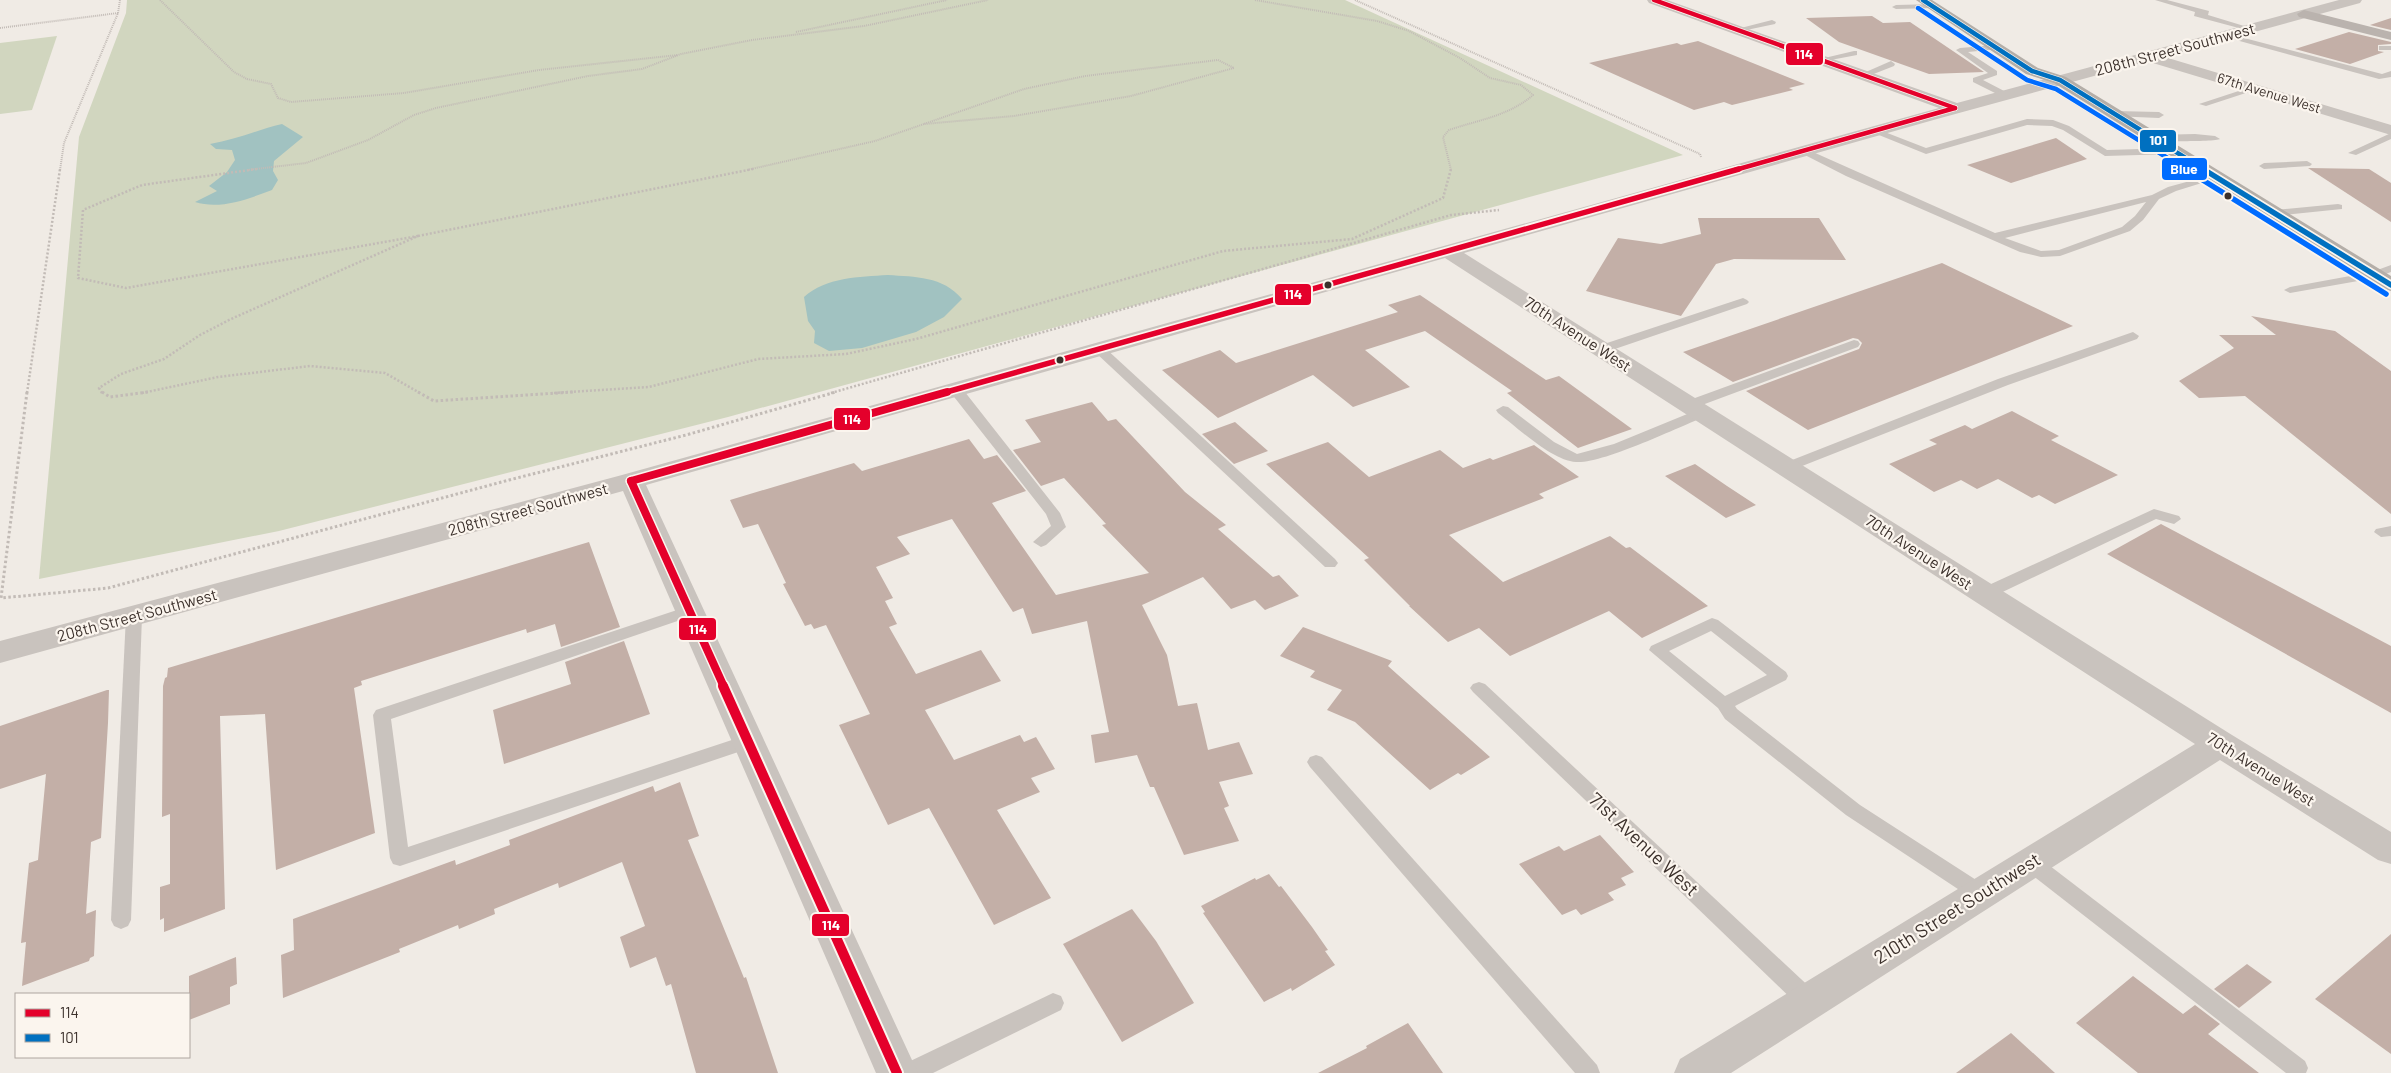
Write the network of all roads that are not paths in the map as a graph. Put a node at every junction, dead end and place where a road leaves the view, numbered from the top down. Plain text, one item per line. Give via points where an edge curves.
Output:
1 (1654, 0) edge
2 (2160, 0) edge
3 (2188, 0) edge
4 (2355, 0) edge
5 (1928, 3) edge
6 (1896, 7) dead end
7 (2197, 14) dead end
8 (2304, 14) junction
9 (1772, 22) dead end
10 (2250, 29) junction
11 (1737, 30) junction
12 (2221, 36) junction
13 (2388, 44) edge
14 (1996, 47) junction
15 (1854, 52) dead end
16 (2269, 56) dead end
17 (2148, 57) junction
18 (1820, 60) junction
19 (2047, 61) dead end
20 (1891, 64) dead end
21 (2391, 74) edge
22 (1863, 75) junction
23 (2060, 80) junction
24 (2254, 89) junction
25 (2005, 95) junction
26 (2203, 104) dead end
27 (1955, 108) junction
28 (2115, 114) junction
29 (2159, 115) dead end
30 (2391, 130) edge
31 (1874, 131) junction
32 (2391, 136) edge
33 (2154, 138) junction
34 (2215, 139) dead end
35 (2174, 150) junction
36 (1804, 151) junction
37 (2353, 153) dead end
38 (2307, 164) dead end
39 (2264, 166) dead end
40 (2216, 177) junction
41 (2155, 197) junction
42 (2338, 207) dead end
43 (2274, 213) junction
44 (1994, 237) junction
45 (1448, 251) junction
46 (2386, 276) edge
47 (2290, 290) dead end
48 (1743, 302) dead end
49 (2133, 336) dead end
50 (1854, 344) dead end
51 (1602, 349) junction
52 (1100, 350) junction
53 (956, 390) junction
54 (1696, 409) junction
55 (1503, 410) dead end
56 (1787, 468) junction
57 (631, 481) junction
58 (2174, 519) dead end
59 (1041, 542) dead end
60 (1330, 563) dead end
61 (1984, 594) junction
62 (689, 611) junction
63 (134, 616) junction
64 (0, 652) edge
65 (1479, 688) dead end
66 (1724, 704) junction
67 (747, 742) junction
68 (2220, 744) junction
69 (1316, 762) dead end
70 (2391, 850) edge
71 (2030, 862) junction
72 (1980, 893) junction
73 (121, 920) dead end
74 (1809, 1001) junction
75 (1053, 1002) dead end
76 (2297, 1068) dead end
77 (898, 1073) edge
78 (910, 1073) edge
79 (1589, 1073) edge
80 (1694, 1073) edge

1 - 11 street
2 - 3 lane via 2206,12
4 - 8 street, 208th Street Southwest
5 - 6 lane
5 - 14 highway
7 - 10 lane
8 - 10 street, 208th Street Southwest
8 - 13 main road
9 - 11 lane
10 - 12 street, 208th Street Southwest
11 - 18 street
12 - 16 lane
12 - 17 street, 208th Street Southwest
12 - 21 lane via 2382,77
14 - 23 highway via 2032,71
14 - 25 lane via 1960,50 1994,72 1976,80
15 - 18 lane
17 - 23 street, 208th Street Southwest
17 - 24 street, 67th Avenue West
18 - 22 street
19 - 23 highway via 2054,65
20 - 22 lane
22 - 27 street
23 - 25 street, 208th Street Southwest
23 - 28 highway
24 - 26 lane
24 - 30 street, 67th Avenue West
25 - 27 street, 208th Street Southwest
27 - 31 street, 208th Street Southwest
28 - 29 lane
28 - 33 highway
31 - 35 lane via 1926,151 2039,121 2066,128 2105,153
31 - 36 street, 208th Street Southwest
32 - 37 lane
33 - 34 lane
33 - 35 highway
35 - 40 highway
36 - 44 lane
36 - 45 street, 208th Street Southwest
38 - 39 lane
40 - 41 lane
40 - 43 highway
41 - 44 lane
41 - 44 lane via 2126,229 2060,253 2041,254 2024,250
42 - 43 lane
43 - 46 highway
45 - 51 street, 70th Avenue West
45 - 52 street, 208th Street Southwest
46 - 47 lane
48 - 51 lane
49 - 56 lane via 2003,382
50 - 54 lane
51 - 54 street, 70th Avenue West
52 - 53 street, 208th Street Southwest
52 - 60 lane
53 - 57 street, 208th Street Southwest
53 - 59 lane via 1054,513 1059,527
54 - 55 lane via 1596,454 1576,458 1559,450
54 - 56 street, 70th Avenue West
56 - 61 street, 70th Avenue West
57 - 62 street
57 - 63 street, 208th Street Southwest
58 - 61 lane via 2154,514
61 - 68 street, 70th Avenue West
62 - 67 street
62 - 67 lane via 382,715 400,858
63 - 64 street, 208th Street Southwest
63 - 73 lane
65 - 74 lane, 71st Avenue West
66 - 66 lane via 1780,676 1712,624 1657,650
66 - 72 lane via 1732,714 1853,810
67 - 77 street
68 - 70 street, 70th Avenue West
68 - 71 street, 210th Street Southwest
69 - 79 lane
71 - 72 street, 210th Street Southwest
71 - 76 lane
72 - 74 street, 210th Street Southwest
74 - 80 street, 210th Street Southwest
75 - 78 lane

